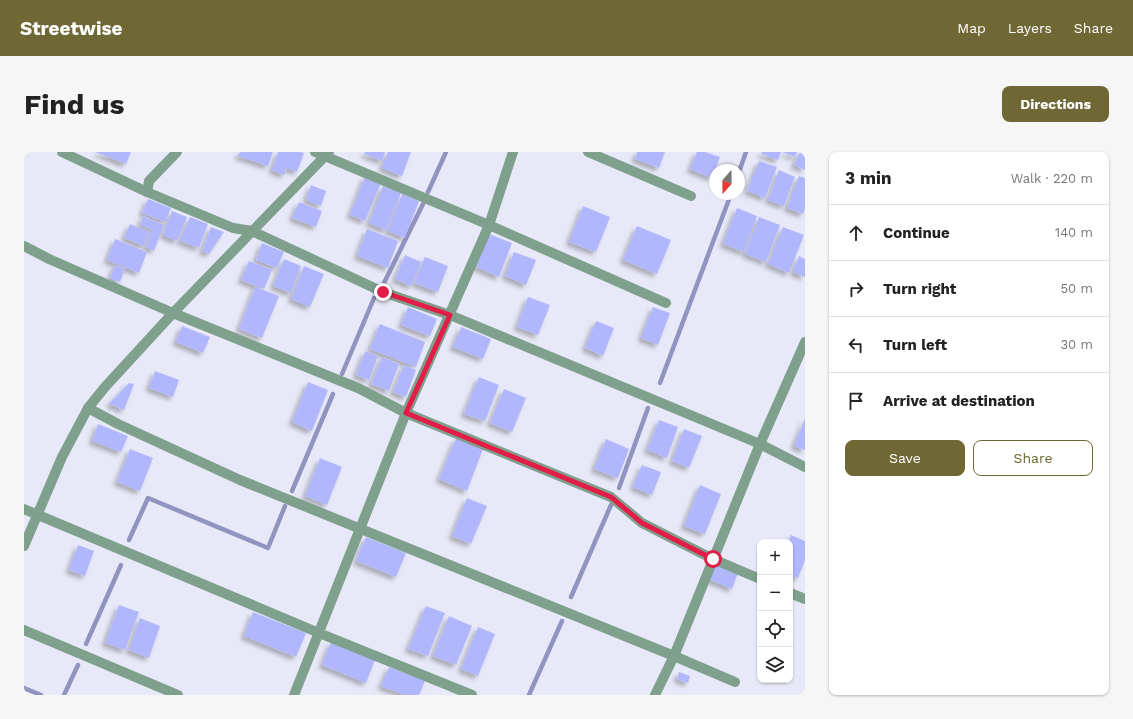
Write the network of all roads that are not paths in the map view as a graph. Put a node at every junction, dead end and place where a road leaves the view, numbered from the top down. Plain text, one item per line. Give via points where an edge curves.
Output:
1 (62, 152) edge
2 (177, 152) edge
3 (315, 152) edge
4 (514, 152) edge
5 (588, 152) edge
6 (327, 154) edge
7 (147, 192) junction
8 (691, 196) dead end
9 (489, 225) junction
10 (252, 231) junction
11 (24, 246) edge
12 (666, 303) dead end
13 (173, 313) junction
14 (450, 315) junction
15 (805, 342) edge
16 (88, 408) junction
17 (406, 413) junction
18 (760, 444) junction
19 (805, 467) edge
20 (24, 509) edge
21 (37, 514) junction
22 (360, 529) junction
23 (24, 546) edge
24 (713, 559) junction
25 (757, 578) edge
26 (793, 594) edge
27 (805, 599) edge
28 (24, 630) edge
29 (319, 633) junction
30 (674, 656) junction
31 (735, 682) dead end
32 (178, 695) edge
33 (294, 695) edge
34 (472, 695) edge
35 (656, 695) edge

1 - 7 street
2 - 7 street via 149,181
3 - 6 street
4 - 9 street
5 - 8 street
6 - 9 street
6 - 10 street
7 - 10 street via 233,228
9 - 12 street
9 - 14 street
10 - 13 street
10 - 14 street via 383,292
11 - 13 street
13 - 16 street
13 - 17 street via 358,388
14 - 17 street
14 - 18 street
15 - 18 street
16 - 21 street via 62,457
16 - 22 street via 240,480
17 - 22 street
17 - 24 street via 611,497 642,523
18 - 19 street
18 - 24 street
20 - 21 street
21 - 23 street
21 - 29 street
22 - 29 street
22 - 30 street
24 - 25 street
24 - 30 street
26 - 27 street
28 - 32 street
29 - 33 street
29 - 34 street
30 - 31 street
30 - 35 street

